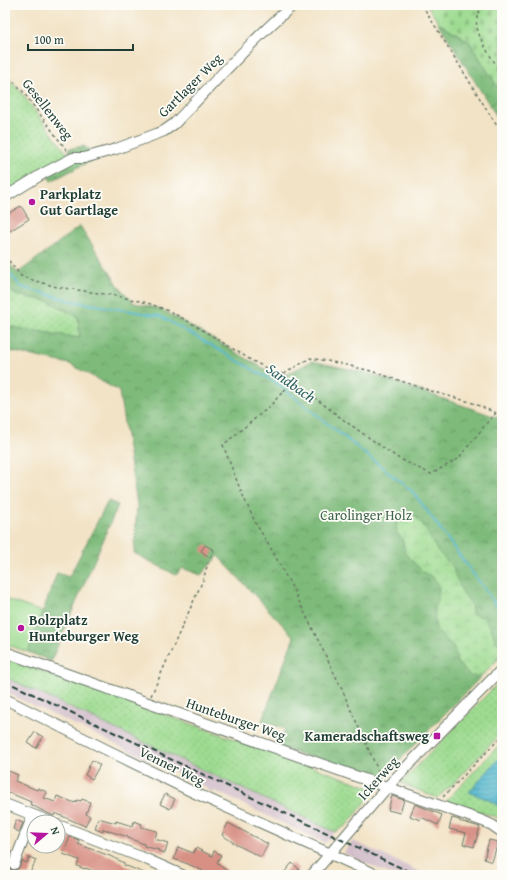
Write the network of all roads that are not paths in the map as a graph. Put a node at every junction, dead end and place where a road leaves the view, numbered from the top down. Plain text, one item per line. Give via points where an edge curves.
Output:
1 (292, 5) edge
2 (5, 196) edge
3 (5, 652) edge
4 (502, 669) edge
5 (5, 699) edge
6 (389, 782) junction
7 (5, 804) edge
8 (30, 814) edge
9 (66, 828) edge
10 (502, 832) edge
11 (26, 833) edge
12 (330, 854) junction
13 (14, 864) dead end
14 (182, 875) edge
15 (312, 875) edge
16 (377, 875) edge

1 - 2 street, Gartlager Weg via 174,124 164,131 116,149 84,158 73,158
3 - 6 street, Hunteburger Weg via 148,703
4 - 6 street, Ickerweg
5 - 12 street, Venner Weg via 188,790
6 - 10 street, Hunteburger Weg via 436,805 483,821
6 - 12 street, Ickerweg
7 - 8 street
9 - 14 street
11 - 13 street
12 - 15 street, Ickerweg
12 - 16 street, Venner Weg

